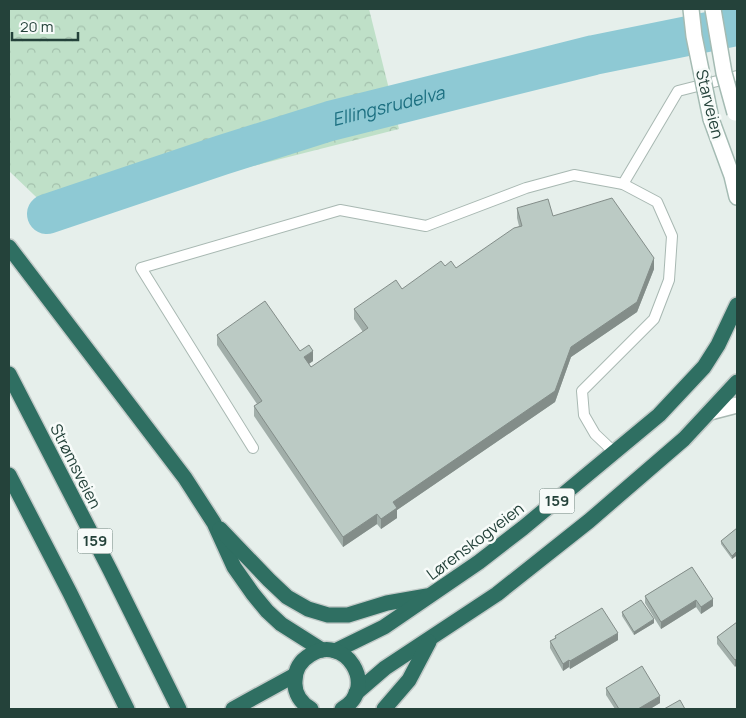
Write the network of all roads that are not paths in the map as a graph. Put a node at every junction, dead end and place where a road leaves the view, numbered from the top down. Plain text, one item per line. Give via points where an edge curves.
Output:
1 (691, 9) edge
2 (713, 9) edge
3 (737, 76) edge
4 (736, 117) edge
5 (623, 184) junction
6 (737, 197) edge
7 (9, 248) edge
8 (737, 305) edge
9 (9, 374) edge
10 (737, 382) edge
11 (737, 405) edge
12 (710, 412) junction
13 (253, 448) dead end
14 (614, 452) junction
15 (9, 474) edge
16 (214, 523) junction
17 (432, 595) junction
18 (429, 640) junction
19 (328, 651) junction
20 (295, 675) junction
21 (356, 693) junction
22 (127, 709) edge
23 (179, 709) edge
24 (233, 709) edge
25 (311, 709) edge
26 (344, 709) edge
27 (384, 709) edge

1 - 6 street, Starveien, bridge via 710,119
2 - 4 street, Starveien, bridge via 724,73
3 - 5 lane via 678,90
5 - 13 lane via 574,175 526,188 426,226 340,210 141,268
5 - 14 lane via 657,202 672,236 670,280 654,319 582,391 584,415 595,434
7 - 16 highway via 185,478
8 - 14 highway, Lørenskogveien / 159 via 704,367 659,415
9 - 23 highway, Strømsveien / 159
10 - 12 highway, 159
11 - 12 street
12 - 18 highway, 159 via 589,521 497,594
14 - 17 highway, Lørenskogveien / 159 via 524,528
15 - 22 highway
16 - 17 highway via 287,597 308,609 328,615 348,615 387,603
16 - 19 highway via 234,567 267,611 281,624
17 - 19 highway, Lørenskogveien / 159 via 384,627
18 - 21 highway, 159 via 385,668
18 - 27 highway via 409,680
19 - 20 highway, 159 via 304,658
19 - 21 highway via 343,654 355,667
20 - 24 highway, 159
20 - 25 highway via 298,697
21 - 26 highway, 159

